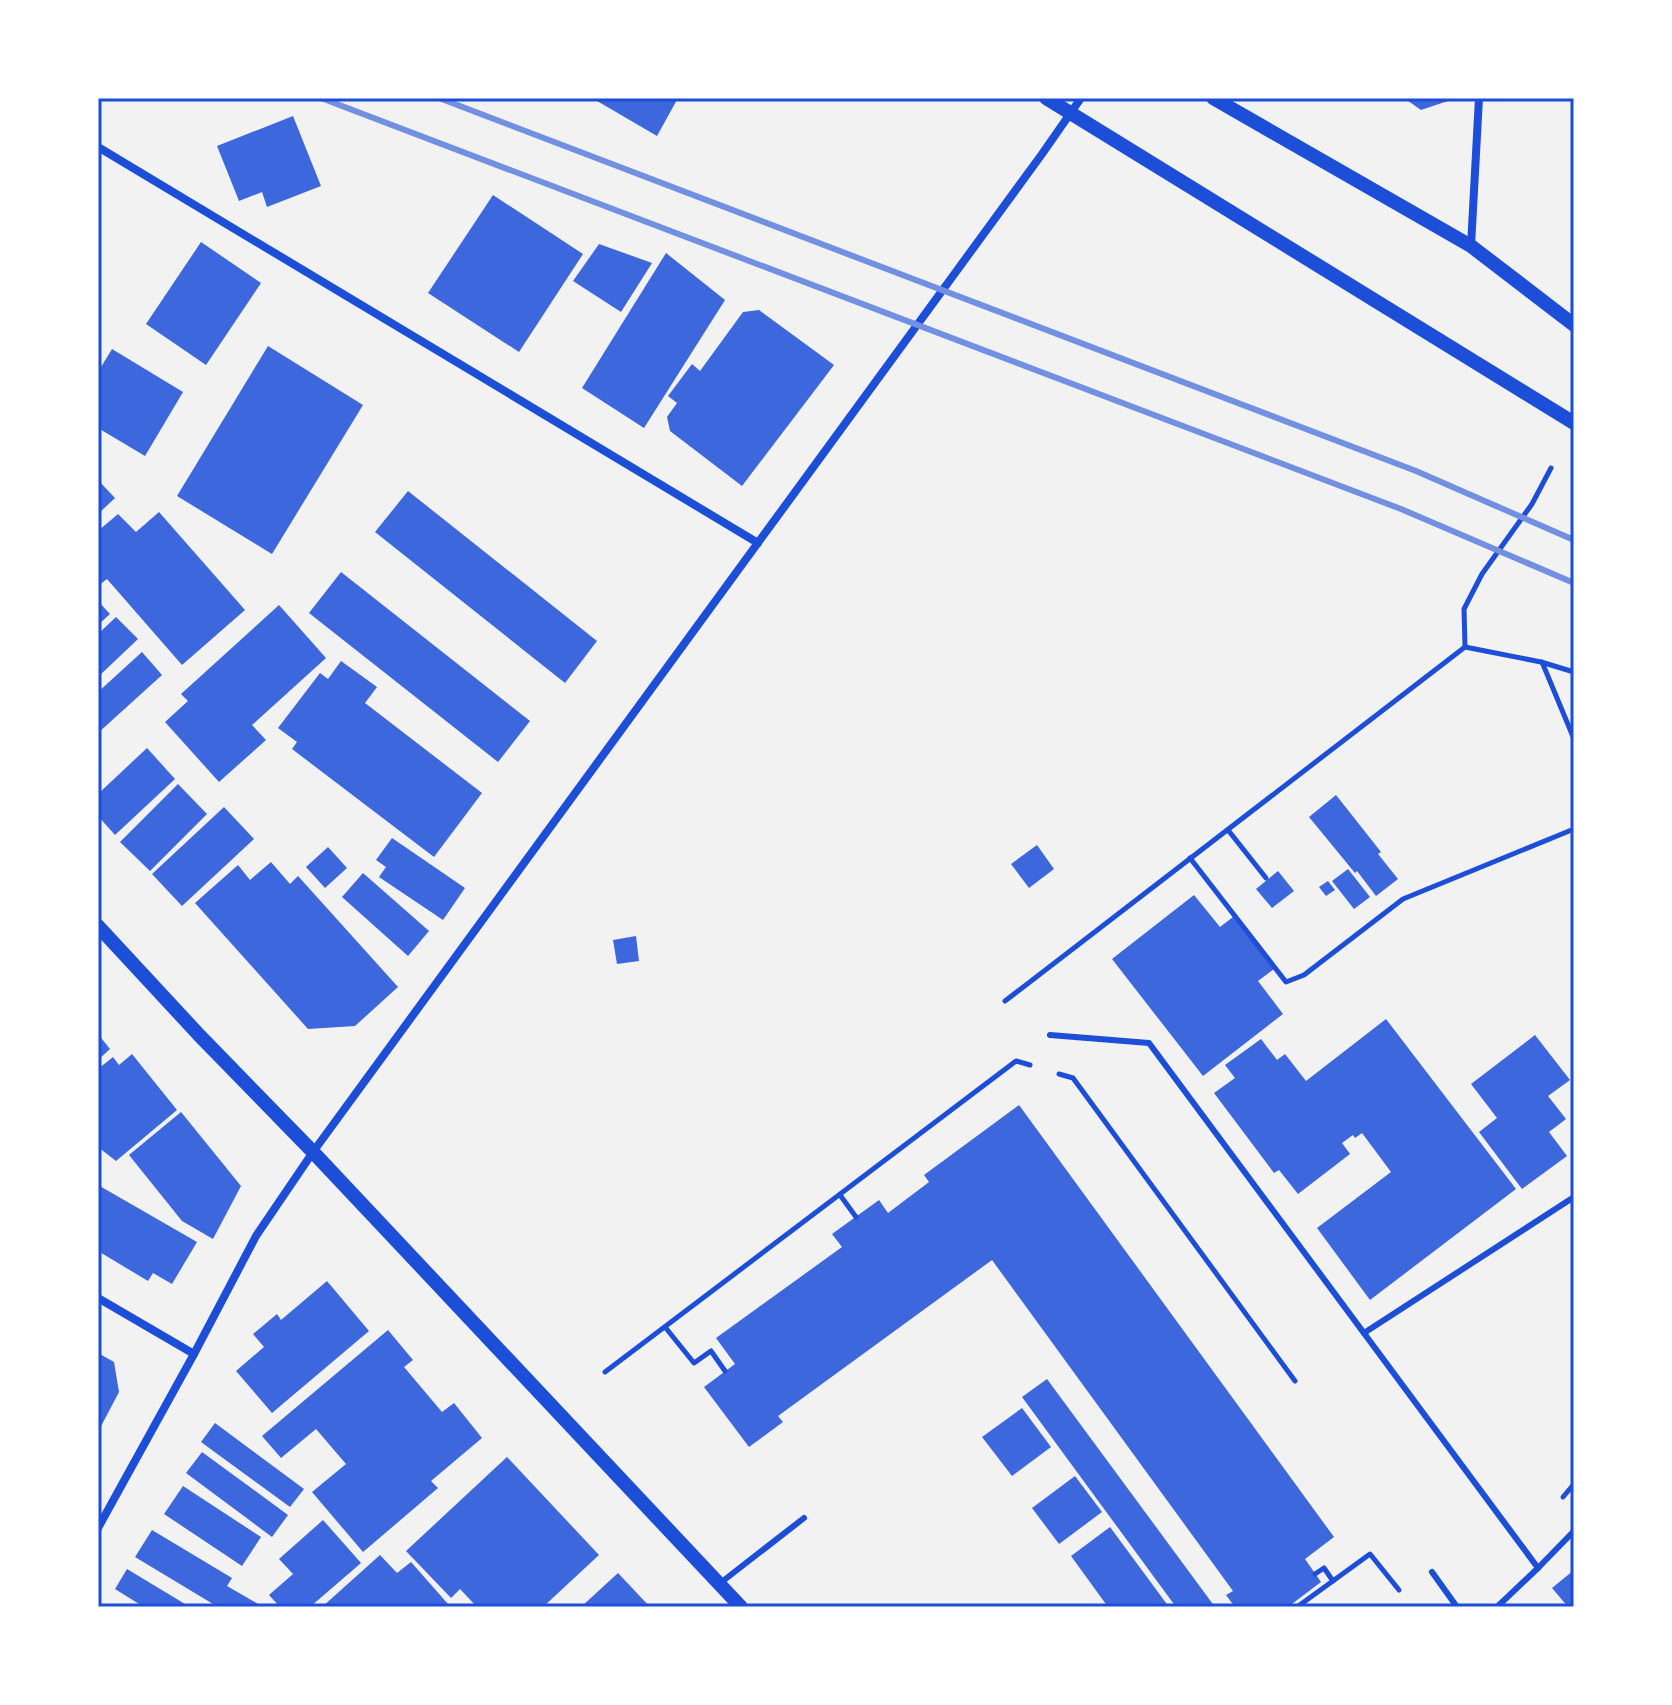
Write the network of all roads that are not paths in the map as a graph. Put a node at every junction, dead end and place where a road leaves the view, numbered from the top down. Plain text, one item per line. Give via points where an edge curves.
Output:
1 (1046, 98) edge
2 (1081, 98) edge
3 (1213, 98) edge
4 (1479, 98) edge
5 (1071, 114) junction
6 (98, 147) edge
7 (1471, 246) junction
8 (1574, 325) edge
9 (1574, 423) edge
10 (758, 543) junction
11 (98, 926) edge
12 (1050, 1035) dead end
13 (313, 1152) junction
14 (1574, 1197) edge
15 (98, 1298) edge
16 (1364, 1333) junction
17 (194, 1354) junction
18 (804, 1518) dead end
19 (98, 1528) edge
20 (1574, 1531) edge
21 (1538, 1568) junction
22 (1432, 1572) dead end
23 (719, 1584) junction
24 (741, 1607) edge
25 (1457, 1607) edge
26 (1497, 1607) edge

1 - 5 street
2 - 5 street
3 - 7 street
4 - 7 street
5 - 9 street
5 - 10 street
6 - 10 street
7 - 8 street
10 - 13 street
11 - 13 street
12 - 16 lane via 1149,1043
13 - 17 street via 256,1236
13 - 23 street
14 - 16 lane
15 - 17 street
16 - 21 lane
17 - 19 street
18 - 23 lane
20 - 21 lane
21 - 26 lane
22 - 25 lane
23 - 24 street

